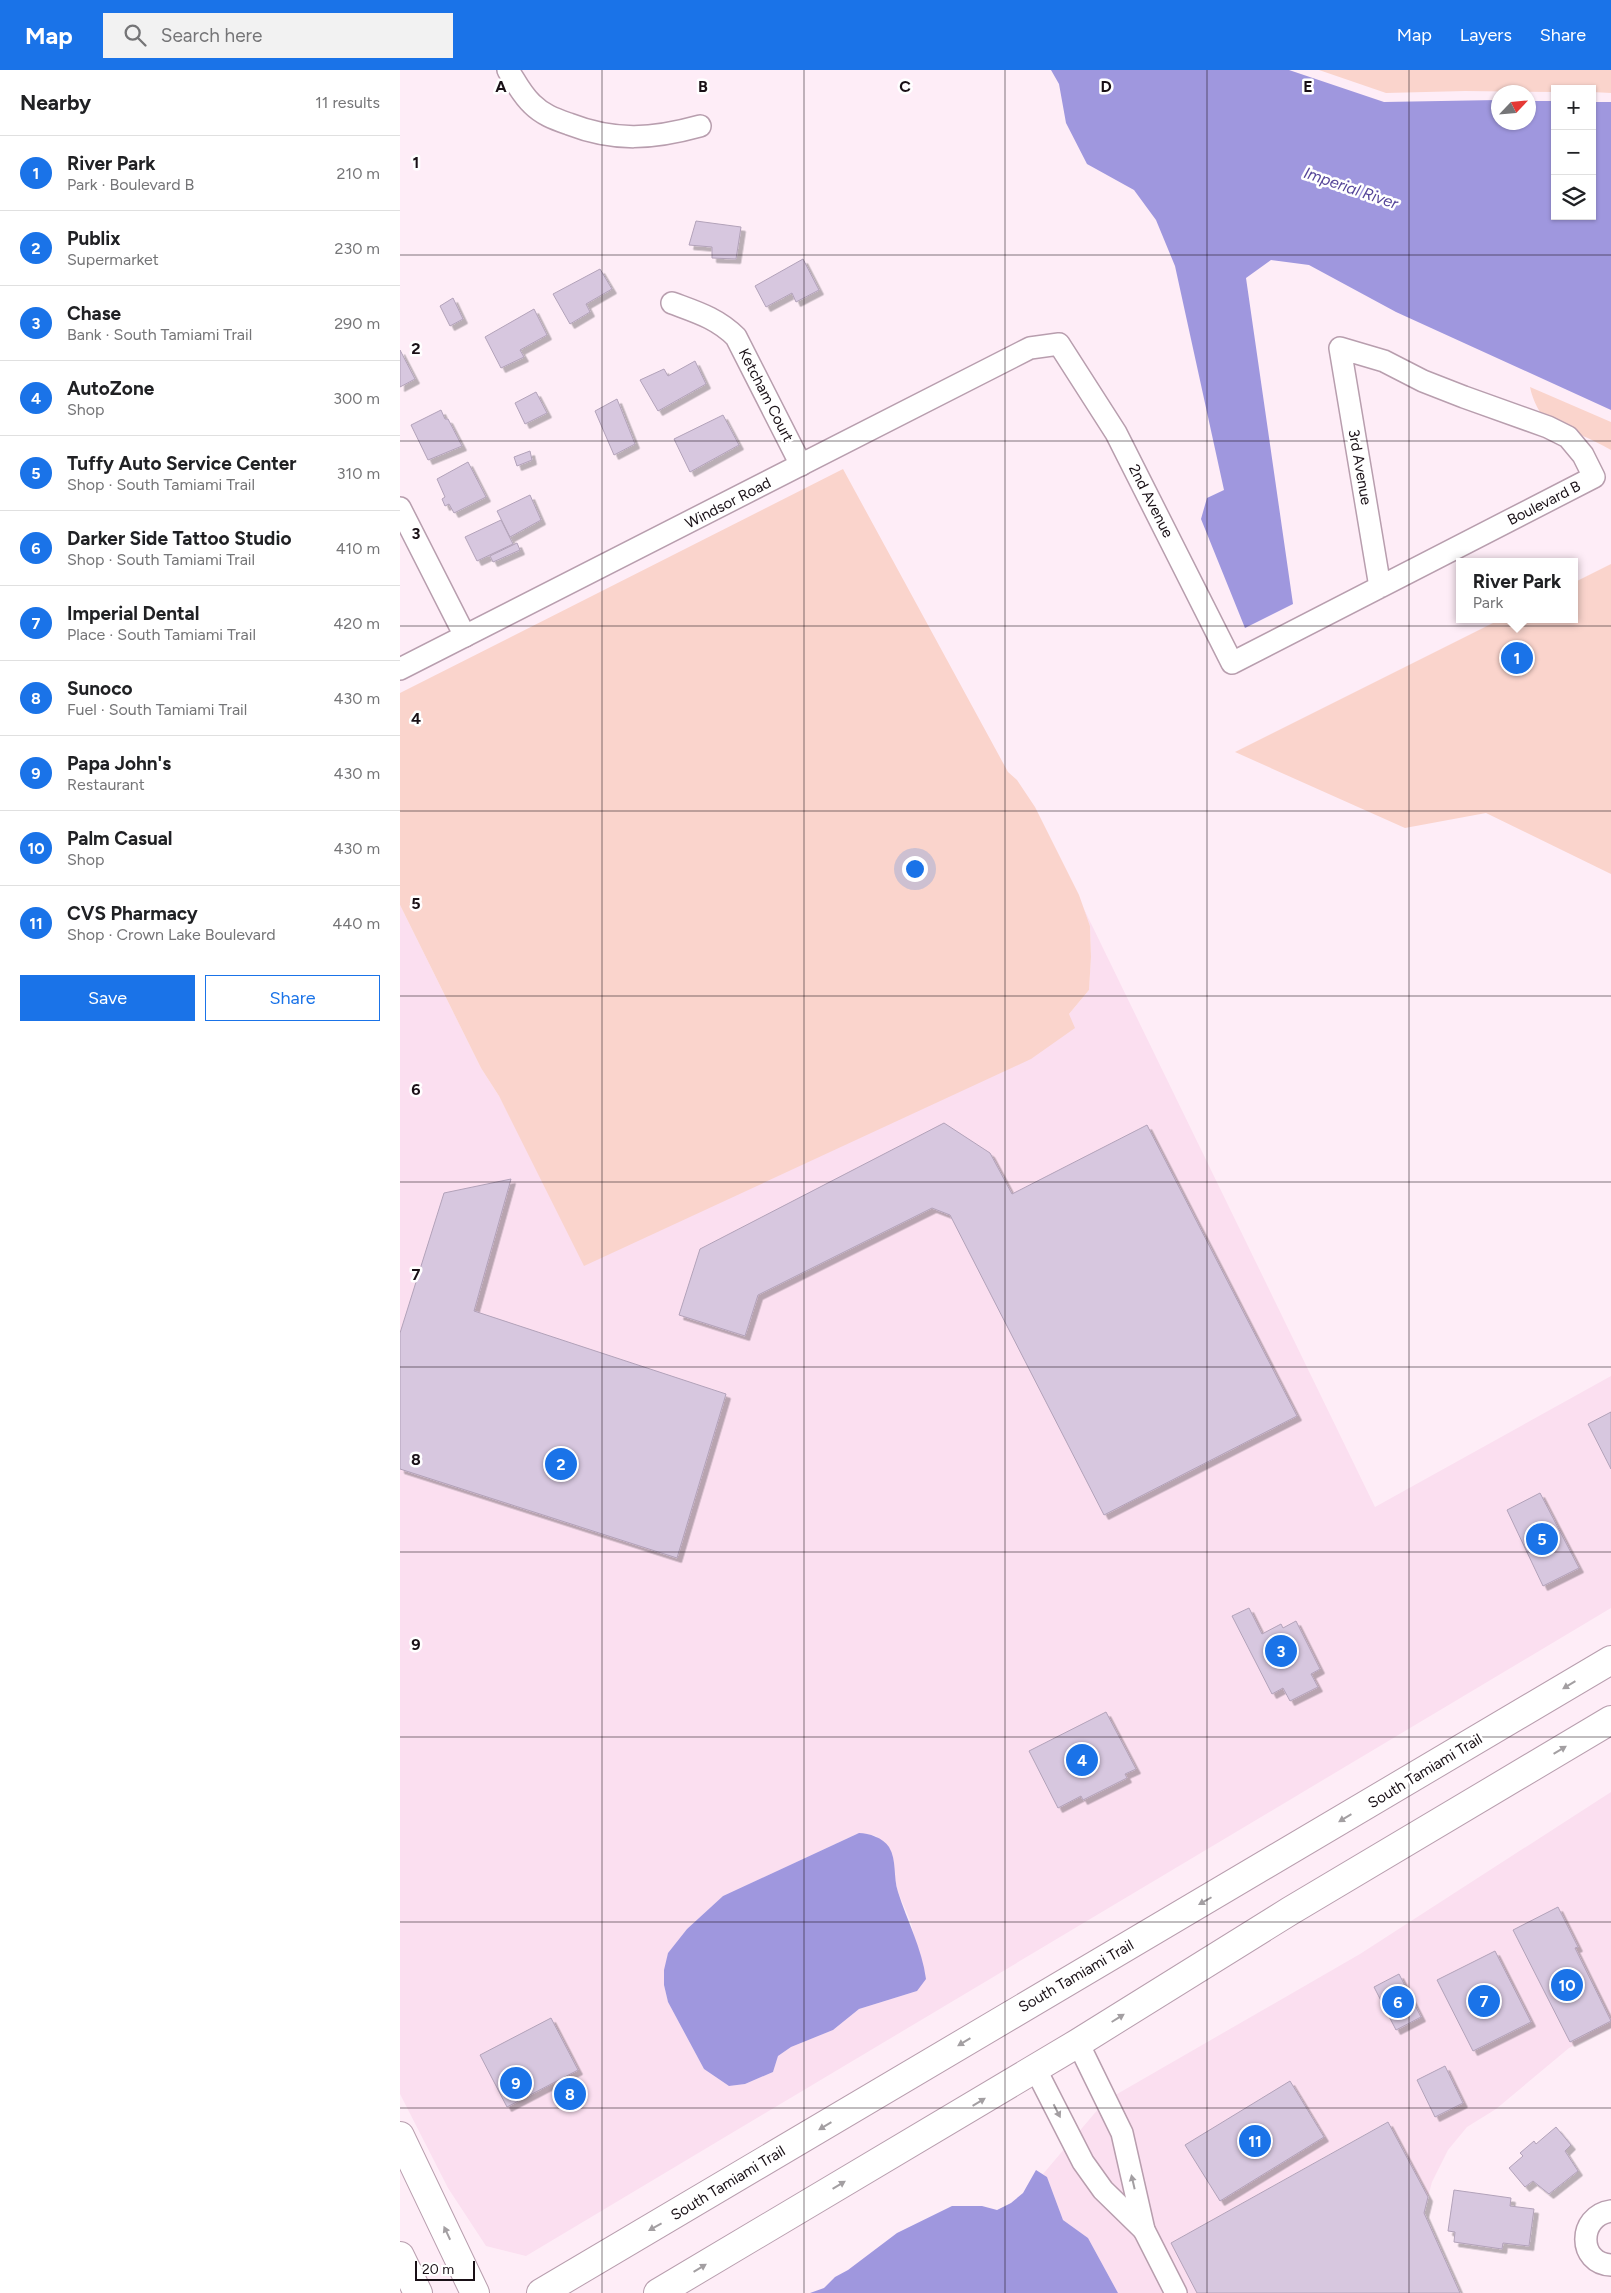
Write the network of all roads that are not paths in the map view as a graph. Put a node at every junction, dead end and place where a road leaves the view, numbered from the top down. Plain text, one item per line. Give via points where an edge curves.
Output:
1 (508, 70) edge
2 (700, 126) dead end
3 (672, 303) dead end
4 (1058, 344) joint
5 (1340, 348) joint
6 (801, 465) junction
7 (400, 508) edge
8 (1380, 587) junction
9 (465, 636) junction
10 (1232, 663) joint
11 (400, 670) edge
12 (1611, 1660) edge
13 (1611, 1720) edge
14 (1078, 2043) junction
15 (1035, 2068) junction
16 (400, 2136) edge
17 (1611, 2211) edge
18 (1144, 2230) junction
19 (400, 2256) edge
20 (1611, 2265) edge
21 (418, 2293) edge
22 (476, 2293) edge
23 (542, 2293) edge
24 (658, 2293) edge
25 (1176, 2293) edge

1 - 2 street via 531,104 548,117 592,133 638,137 667,135
3 - 6 street, Ketcham Court via 707,315 736,337
4 - 6 street, Windsor Road via 1030,348
4 - 10 street, 2nd Avenue via 1116,433
5 - 8 street, 3rd Avenue
5 - 8 street, Boulevard B via 1384,361 1431,384 1555,430 1568,437 1583,455 1594,477
6 - 9 street, Windsor Road
7 - 9 street
8 - 10 street, Boulevard B
9 - 11 street, Windsor Road
12 -> 23 main road, South Tamiami Trail
14 -> 13 main road via 1290,1911
14 - 15 main road
18 -> 14 street via 1122,2133
15 -> 18 street via 1083,2162 1104,2190
24 -> 15 main road
22 -> 16 main road
17 - 20 street via 1596,2216 1589,2224 1585,2238 1592,2256 1598,2262
18 - 25 street
19 - 21 main road

